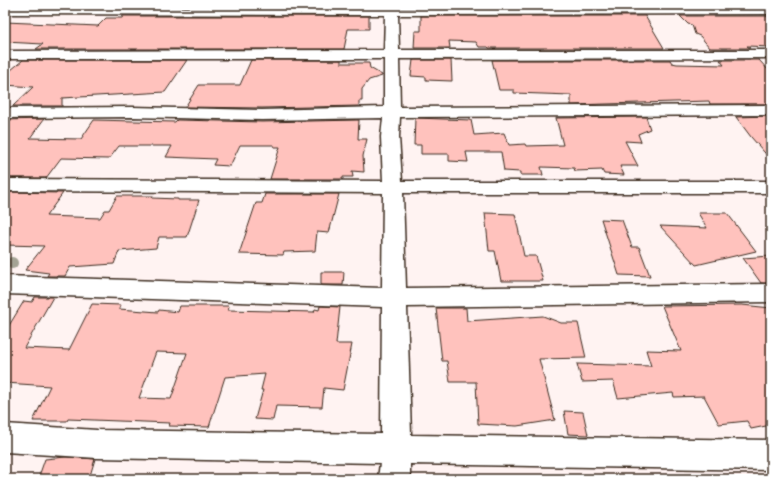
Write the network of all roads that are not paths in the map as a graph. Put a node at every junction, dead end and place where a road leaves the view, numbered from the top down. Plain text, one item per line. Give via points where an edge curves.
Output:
1 (391, 8) edge
2 (769, 9) edge
3 (9, 10) dead end
4 (771, 54) edge
5 (5, 55) edge
6 (392, 56) junction
7 (771, 110) edge
8 (392, 112) junction
9 (5, 113) edge
10 (5, 185) edge
11 (771, 187) edge
12 (393, 188) junction
13 (5, 285) edge
14 (771, 293) edge
15 (395, 298) junction
16 (5, 438) edge
17 (396, 450) junction
18 (771, 455) edge
19 (394, 479) edge

1 - 2 street
1 - 3 street
1 - 6 street
4 - 6 street
5 - 6 street
6 - 8 street
7 - 8 street
8 - 9 street via 262,115
8 - 12 street via 390,137
10 - 12 street
11 - 12 street
12 - 15 street
13 - 15 street
14 - 15 street
15 - 17 street
16 - 17 street via 97,444
17 - 18 street
17 - 19 street

